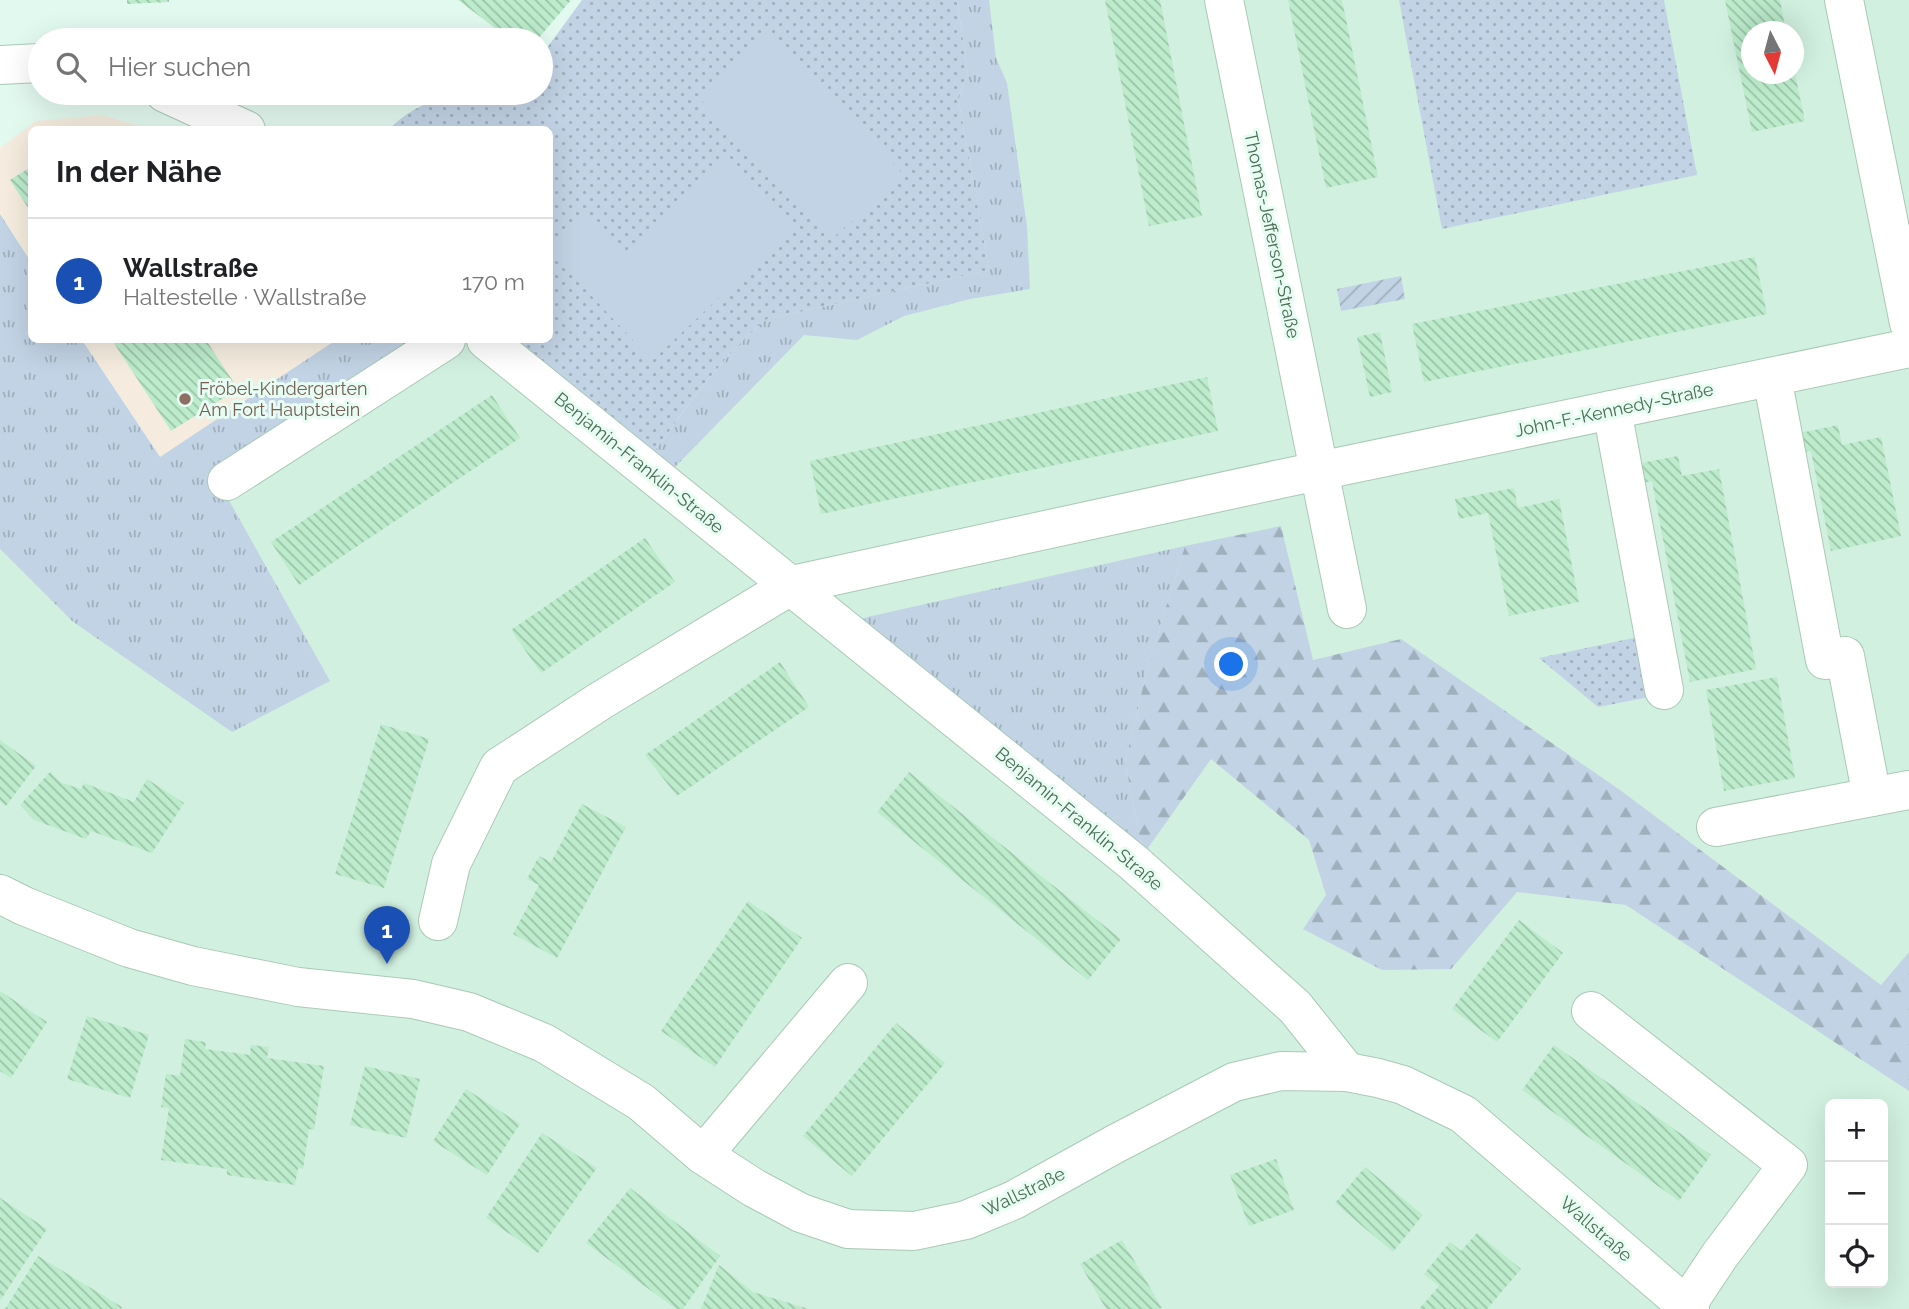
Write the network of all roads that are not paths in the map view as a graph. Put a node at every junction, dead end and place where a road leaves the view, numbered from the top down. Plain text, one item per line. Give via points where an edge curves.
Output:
1 (1224, 0) edge
2 (1844, 0) edge
3 (28, 64) edge
4 (0, 65) edge
5 (191, 105) edge
6 (237, 126) edge
7 (1909, 323) edge
8 (441, 343) edge
9 (490, 343) edge
10 (1909, 348) edge
11 (1772, 377) junction
12 (1612, 410) junction
13 (1319, 471) junction
14 (227, 481) dead end
15 (792, 585) junction
16 (1348, 609) dead end
17 (1664, 690) dead end
18 (1909, 790) edge
19 (1872, 797) junction
20 (1716, 827) dead end
21 (0, 894) edge
22 (438, 921) dead end
23 (848, 983) dead end
24 (1591, 1011) dead end
25 (1348, 1072) junction
26 (703, 1155) junction
27 (1688, 1308) edge

1 - 13 street, Thomas-Jefferson-Straße
2 - 7 street
3 - 4 street
5 - 6 street
8 - 14 street
9 - 15 street, Benjamin-Franklin-Straße
10 - 11 street, John-F.-Kennedy-Straße
11 - 12 street, John-F.-Kennedy-Straße
11 - 19 street via 1825,660 1845,656
12 - 13 street, John-F.-Kennedy-Straße
12 - 17 street
13 - 15 street
13 - 16 street, Thomas-Jefferson-Straße
15 - 22 street via 499,767 451,864
15 - 25 street, Benjamin-Franklin-Straße via 1142,870 1295,1007
18 - 19 street
19 - 20 street
21 - 26 street, Wallstraße via 129,948 193,966 298,987 413,999 469,1012 544,1043 641,1102
23 - 26 street
24 - 27 street via 1788,1165 1720,1255
25 - 26 street, Wallstraße via 1281,1071 1234,1082 1014,1200 966,1220 914,1231 848,1229 801,1213
25 - 27 street, Wallstraße via 1403,1085 1462,1114

